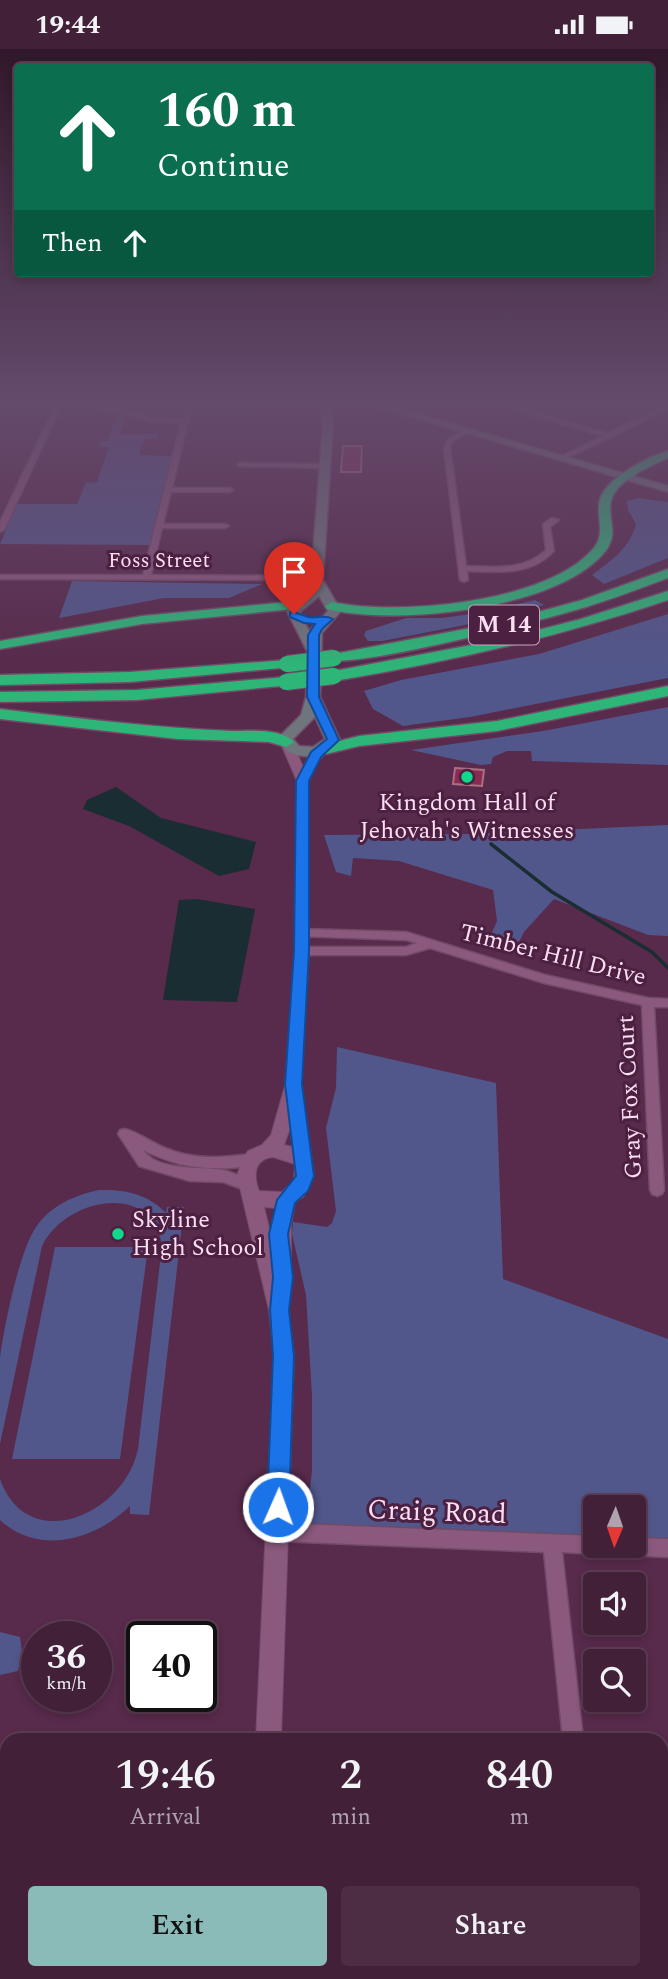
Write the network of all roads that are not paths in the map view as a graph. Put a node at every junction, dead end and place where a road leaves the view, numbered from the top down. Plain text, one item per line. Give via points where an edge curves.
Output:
1 (19, 490) edge
2 (167, 490) edge
3 (323, 490) edge
4 (453, 490) edge
5 (613, 490) edge
6 (555, 520) dead end
7 (159, 526) junction
8 (225, 526) dead end
9 (0, 530) edge
10 (463, 568) junction
11 (668, 573) edge
12 (0, 577) edge
13 (146, 578) junction
14 (317, 579) junction
15 (464, 580) dead end
16 (668, 595) edge
17 (300, 608) junction
18 (330, 610) junction
19 (0, 645) edge
20 (312, 650) junction
21 (0, 680) edge
22 (668, 691) edge
23 (0, 697) edge
24 (313, 697) junction
25 (0, 714) edge
26 (296, 727) junction
27 (330, 731) junction
28 (286, 743) junction
29 (324, 749) junction
30 (303, 781) junction
31 (302, 933) junction
32 (428, 944) junction
33 (302, 951) junction
34 (648, 1002) junction
35 (668, 1003) edge
36 (293, 1084) junction
37 (268, 1150) junction
38 (301, 1159) junction
39 (251, 1160) junction
40 (249, 1190) junction
41 (657, 1190) dead end
42 (287, 1200) junction
43 (279, 1310) junction
44 (277, 1532) junction
45 (552, 1543) junction
46 (583, 1544) edge
47 (646, 1547) edge
48 (668, 1548) edge
49 (268, 1733) edge
50 (572, 1733) edge

1 - 9 street
2 - 7 street
3 - 14 main road
4 - 10 street
5 - 18 highway via 607,495 609,525 599,551 546,585 479,603 420,610
6 - 10 street via 546,526 550,551 538,561 518,569
7 - 8 street
7 - 13 street
10 - 15 street
11 - 21 highway, M 14, bridge via 628,590 516,623 334,658 130,677
12 - 13 street, Foss Street
13 - 14 street, Foss Street
14 - 17 main road via 315,593
14 - 18 main road
16 - 23 highway, M 14, bridge via 497,646 334,676 137,695
17 - 18 main road via 316,601
17 - 18 main road via 315,621
17 - 19 highway via 142,620
17 - 20 main road
18 - 20 main road via 315,632
20 - 24 main road
22 - 29 highway via 497,726
24 - 26 main road via 308,716
24 - 27 main road
25 - 28 highway via 178,734 270,737
26 - 27 main road via 318,726
26 - 28 main road via 287,734
27 - 29 main road via 333,740
28 - 29 main road via 302,751
28 - 30 street
29 - 30 street via 313,759
30 - 31 street
31 - 32 street, Timber Hill Drive via 405,936
31 - 33 street
32 - 33 street, Timber Hill Drive via 406,951
32 - 34 street, Timber Hill Drive via 544,979
33 - 36 street
34 - 35 street, Timber Hill Drive
34 - 41 street, Gray Fox Court
36 - 37 street via 279,1138
36 - 38 street
37 - 38 street
37 - 39 street
38 - 42 street via 302,1186
39 - 40 street via 246,1169
39 - 40 street via 217,1164 180,1161 125,1134 144,1162 190,1175 223,1176
40 - 42 street via 276,1201
40 - 43 street
42 - 43 street via 279,1234 283,1277
43 - 44 street via 284,1356
44 - 45 street, Craig Road
44 - 49 street
45 - 46 street, Craig Road
45 - 50 street
47 - 48 street

